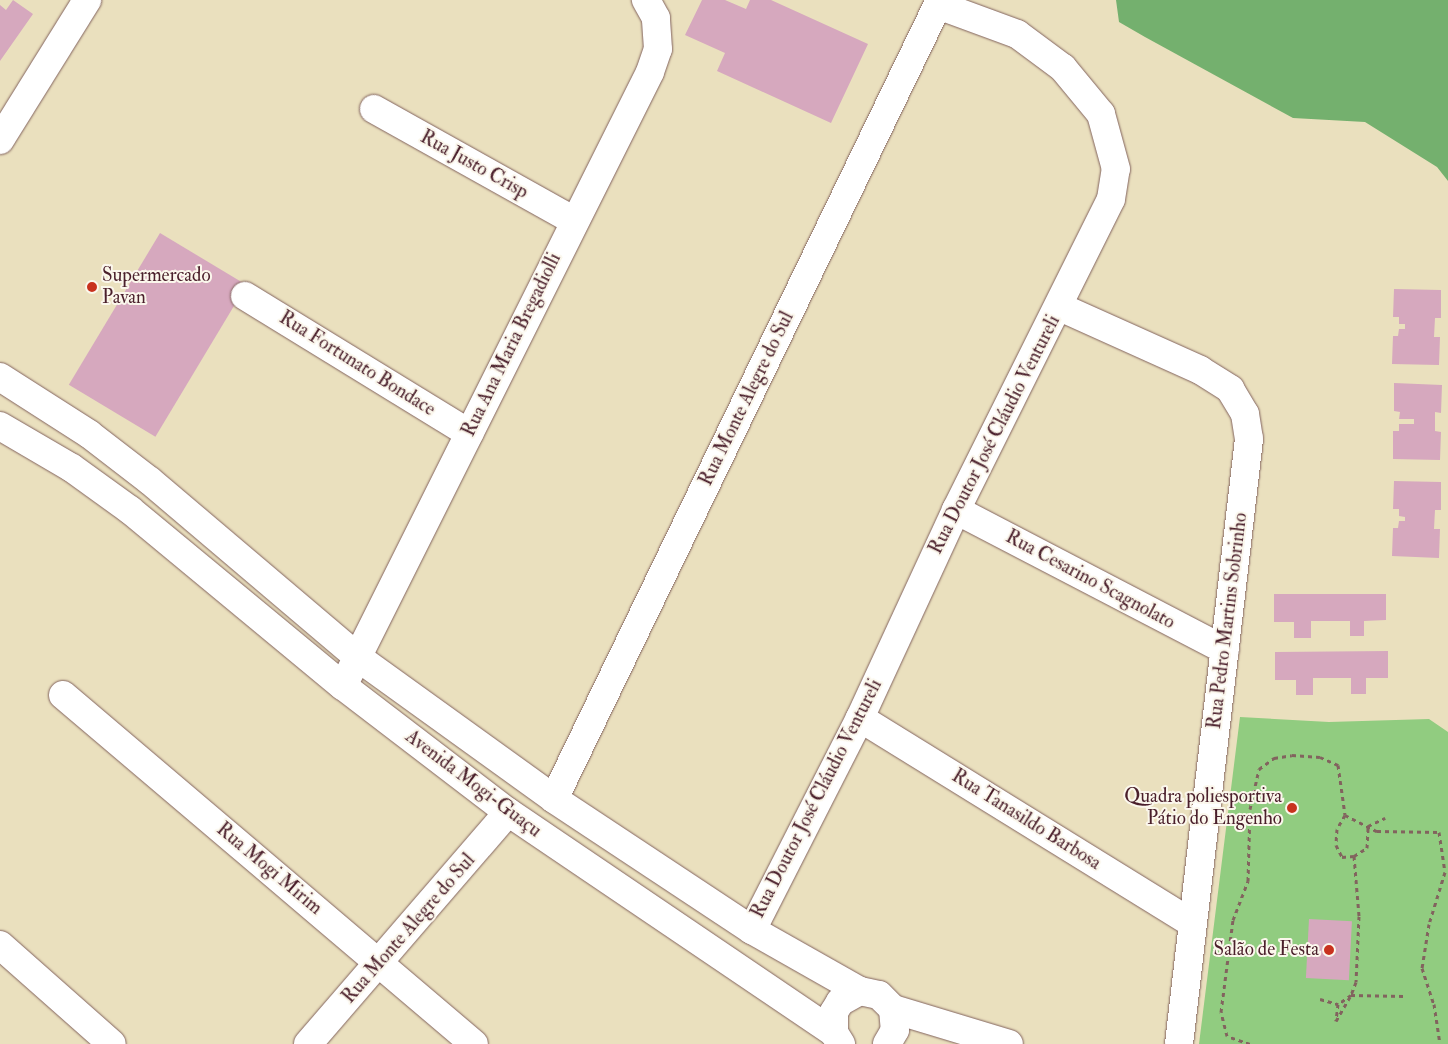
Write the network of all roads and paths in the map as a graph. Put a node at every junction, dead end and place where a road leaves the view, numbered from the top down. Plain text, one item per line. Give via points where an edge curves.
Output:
1 (88, 0) edge
2 (646, 0) edge
3 (939, 2) edge
4 (374, 109) dead end
5 (0, 140) edge
6 (574, 221) junction
7 (245, 296) dead end
8 (1060, 307) junction
9 (0, 377) edge
10 (0, 426) edge
11 (469, 433) junction
12 (150, 481) junction
13 (130, 510) junction
14 (956, 510) junction
15 (1225, 650) junction
16 (356, 656) junction
17 (342, 686) junction
18 (63, 695) dead end
19 (860, 718) junction
20 (554, 798) junction
21 (508, 812) junction
22 (1346, 815) junction
23 (1385, 818) dead end
24 (1368, 826) junction
25 (1354, 856) junction
26 (1192, 923) junction
27 (752, 930) junction
28 (0, 945) edge
29 (380, 964) junction
30 (860, 991) junction
31 (1352, 995) junction
32 (1404, 996) dead end
33 (1320, 999) dead end
34 (1338, 1004) junction
35 (893, 1009) junction
36 (837, 1039) edge
37 (893, 1043) edge
38 (112, 1044) edge
39 (308, 1044) edge
40 (474, 1044) edge
41 (1009, 1044) edge
42 (1179, 1044) edge
43 (1250, 1044) edge
44 (1440, 1044) edge

1 - 5 street
2 - 6 street, Rua Ana Maria Bregadiolli via 656,18 658,49 650,72
3 - 8 street, Rua Doutor José Cláudio Ventureli via 1016,34 1062,68 1101,114 1116,169 1111,200
3 - 20 street, Rua Monte Alegre do Sul
4 - 6 street, Rua Justo Crisp
6 - 11 street, Rua Ana Maria Bregadiolli
7 - 11 street, Rua Fortunato Bondace
8 - 14 street, Rua Doutor José Cláudio Ventureli
8 - 15 street, Rua Pedro Martins Sobrinho via 1200,370 1230,390 1245,414 1249,439
9 - 12 street, Avenida Mogi-Guaçu via 89,434
10 - 13 street, Avenida Mogi-Guaçu via 72,468
11 - 16 street, Rua Ana Maria Bregadiolli
12 - 13 street
12 - 16 street, Avenida Mogi-Guaçu
13 - 17 street, Avenida Mogi-Guaçu
14 - 15 street, Rua Cesarino Scagnolato
14 - 19 street, Rua Doutor José Cláudio Ventureli
15 - 26 street, Rua Pedro Martins Sobrinho
16 - 17 street, Rua Ana Maria Bregadiolli
16 - 20 street, Avenida Mogi-Guaçu
17 - 21 street, Avenida Mogi-Guaçu
18 - 29 street, Rua Mogi Mirim
19 - 26 street, Rua Tanasildo Barbosa
19 - 27 street, Rua Doutor José Cláudio Ventureli
20 - 27 street, Avenida Mogi-Guaçu
21 - 29 street, Rua Monte Alegre do Sul
21 - 36 street, Avenida Mogi-Guaçu
22 - 24 path
22 - 25 path via 1337,829 1336,844 1342,857
22 - 43 path via 1338,765 1320,757 1292,755 1274,758 1259,769 1250,809 1248,881 1233,920 1221,1012 1227,1036
23 - 24 path
24 - 25 path via 1367,848
24 - 44 path via 1377,831 1439,832 1445,872 1429,924 1422,968 1434,1004
25 - 31 path via 1359,932 1356,982
26 - 42 street, Rua Pedro Martins Sobrinho
27 - 30 street, Avenida Mogi-Guaçu
28 - 38 street
29 - 39 street, Rua Monte Alegre do Sul
29 - 40 street, Rua Mogi Mirim
30 - 35 street, Avenida Mogi-Guaçu via 879,995
30 - 36 street via 840,1002 834,1012
31 - 32 path
31 - 34 path
31 - 34 path via 1336,1021
33 - 34 path
35 - 37 street
35 - 41 street

